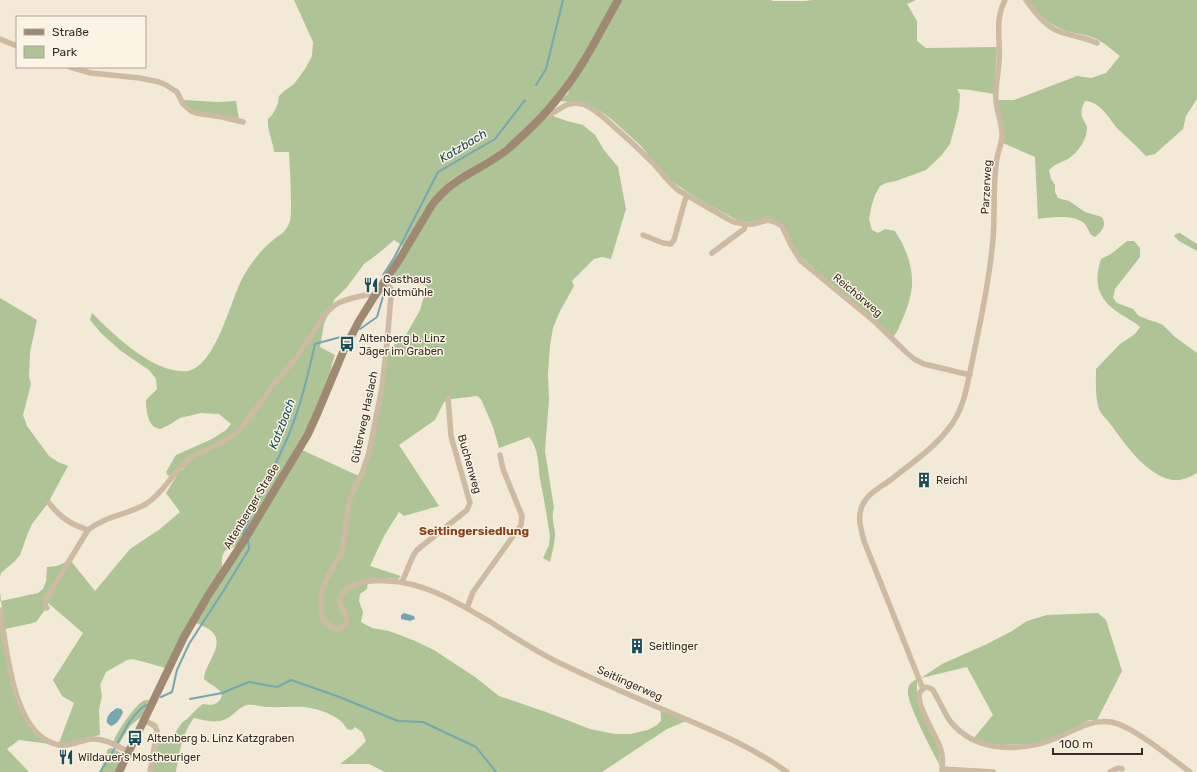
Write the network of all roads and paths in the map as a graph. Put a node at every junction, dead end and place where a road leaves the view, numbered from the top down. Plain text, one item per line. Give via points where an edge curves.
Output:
1 (618, 0) edge
2 (1005, 0) edge
3 (1026, 0) edge
4 (0, 39) edge
5 (1097, 43) dead end
6 (16, 46) edge
7 (74, 68) edge
8 (542, 115) junction
9 (243, 122) dead end
10 (687, 195) junction
11 (746, 224) junction
12 (643, 235) dead end
13 (712, 253) dead end
14 (385, 281) junction
15 (374, 297) junction
16 (970, 375) junction
17 (448, 397) dead end
18 (500, 455) dead end
19 (49, 503) dead end
20 (88, 530) junction
21 (402, 582) junction
22 (46, 608) dead end
23 (467, 608) junction
24 (0, 610) edge
25 (923, 689) junction
26 (144, 720) junction
27 (129, 752) junction
28 (1122, 769) dead end
29 (942, 770) edge
30 (1188, 770) edge
31 (119, 772) edge
32 (150, 772) edge
33 (787, 772) edge
34 (994, 772) edge
35 (1110, 772) edge

1 - 8 street, Altenberger Straße via 573,77
2 - 16 street, Parzerweg via 998,26 1000,60 996,100 1002,136 996,166 993,240
3 - 5 street via 1057,31
4 - 6 street
7 - 9 street via 166,84 177,92 191,111
8 - 10 street, Reichörweg via 548,116 569,104 590,108 636,146 671,184
8 - 14 street, Altenberger Straße via 506,150 442,193
10 - 11 street, Reichörweg via 734,222
10 - 12 street via 671,244
11 - 13 street via 744,229
11 - 16 street, Reichörweg via 768,220 782,226 801,261 875,322 914,359 924,364
14 - 15 street, Altenberger Straße
14 - 21 street, Güterweg Haslach via 390,288 391,296 382,387 367,458 349,502 342,552 322,590 320,605 324,621 337,629 345,626 347,619 340,599 349,588 363,582
15 - 20 street via 366,295 342,301 334,306 238,431 190,459 164,489 147,503 103,520
15 - 26 street, Altenberger Straße via 347,344 308,434 195,618
16 - 25 street, Parzerweg via 960,410 950,428 911,465 873,492 862,504 860,512 860,528 864,541
17 - 21 street, Buchenweg via 451,436 470,503 467,510 417,550
18 - 23 street via 522,521 473,592
19 - 20 street via 66,520
20 - 22 street via 46,599
21 - 23 street, Güterweg Haslach via 431,590
23 - 33 street, Seitlingerweg via 546,656 735,741
24 - 27 street via 8,667 19,703 25,717 39,735 60,745 92,739 102,740
25 - 29 street via 920,691 920,704 942,753
25 - 30 street via 932,689 951,722 969,738 980,743 1006,747 1034,745 1086,724 1111,722 1128,728
26 - 27 street, Altenberger Straße
26 - 32 street via 155,726 157,731
27 - 31 street, Altenberger Straße
28 - 35 street
29 - 34 street

